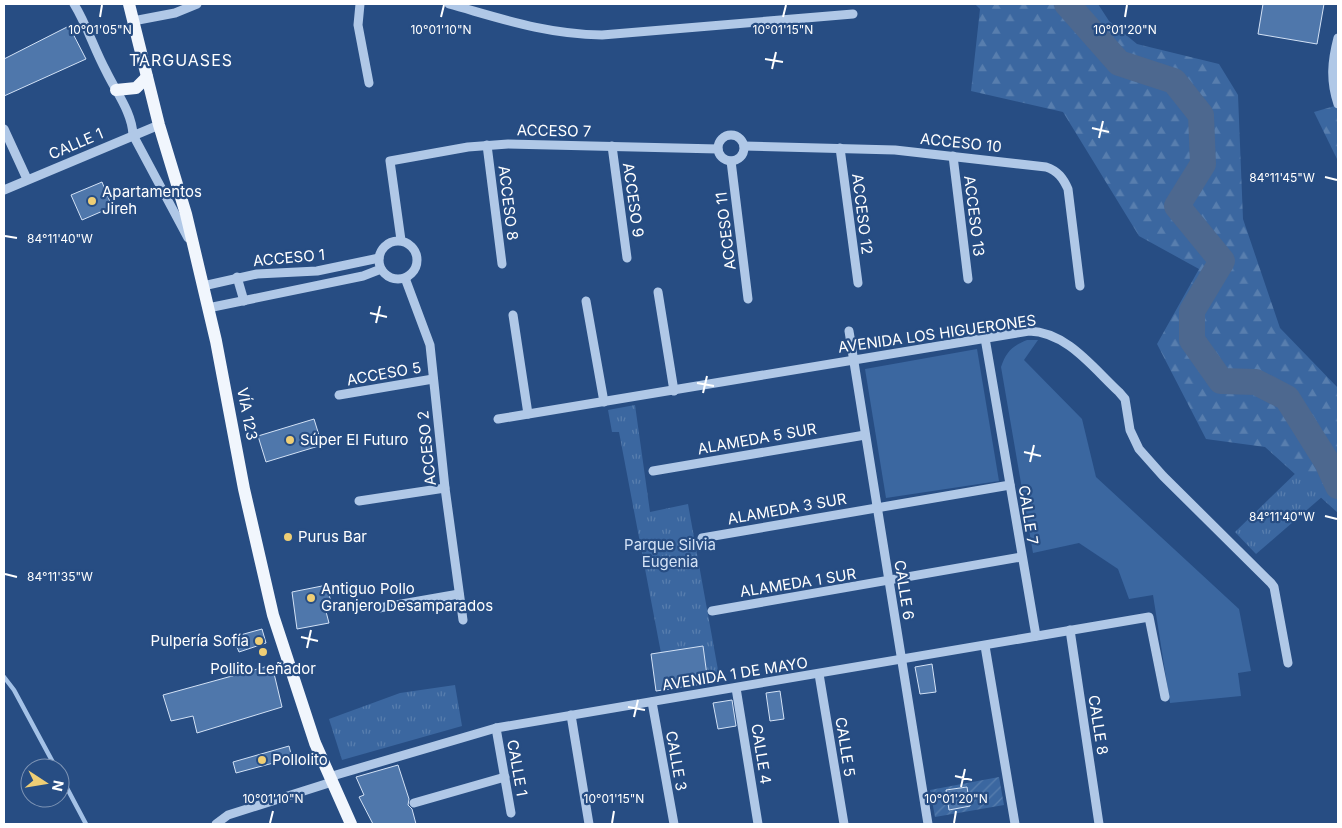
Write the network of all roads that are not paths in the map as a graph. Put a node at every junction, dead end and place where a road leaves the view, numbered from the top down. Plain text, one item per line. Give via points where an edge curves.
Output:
1 (74, 4) edge
2 (129, 4) edge
3 (197, 4) edge
4 (360, 4) edge
5 (449, 4) edge
6 (853, 14) dead end
7 (133, 21) junction
8 (1338, 38) edge
9 (147, 77) junction
10 (369, 83) dead end
11 (116, 90) junction
12 (1338, 104) edge
13 (159, 125) junction
14 (4, 128) edge
15 (133, 135) junction
16 (487, 145) junction
17 (612, 146) junction
18 (744, 146) junction
19 (840, 148) junction
20 (718, 149) junction
21 (953, 156) junction
22 (731, 160) junction
23 (27, 179) junction
24 (4, 190) edge
25 (401, 240) junction
26 (193, 248) junction
27 (379, 258) junction
28 (627, 258) dead end
29 (502, 264) dead end
30 (381, 269) junction
31 (317, 271) junction
32 (237, 277) junction
33 (405, 278) junction
34 (968, 279) dead end
35 (858, 283) dead end
36 (203, 286) junction
37 (322, 286) junction
38 (1080, 286) dead end
39 (658, 292) dead end
40 (748, 299) dead end
41 (244, 301) junction
42 (586, 301) dead end
43 (208, 308) junction
44 (513, 315) dead end
45 (849, 331) dead end
46 (985, 338) junction
47 (854, 359) junction
48 (433, 379) junction
49 (674, 391) junction
50 (339, 395) dead end
51 (604, 402) junction
52 (528, 414) junction
53 (498, 419) dead end
54 (865, 435) junction
55 (653, 471) dead end
56 (1010, 485) junction
57 (445, 488) junction
58 (359, 501) dead end
59 (877, 507) junction
60 (702, 538) dead end
61 (1021, 557) junction
62 (889, 582) junction
63 (459, 594) junction
64 (379, 608) dead end
65 (712, 611) dead end
66 (463, 620) dead end
67 (1070, 630) junction
68 (1036, 636) junction
69 (984, 646) junction
70 (901, 660) junction
71 (1288, 663) dead end
72 (819, 674) junction
73 (736, 688) junction
74 (1165, 697) dead end
75 (652, 702) junction
76 (571, 715) junction
77 (496, 728) junction
78 (505, 778) junction
79 (330, 779) junction
80 (414, 803) dead end
81 (511, 813) dead end
82 (216, 824) edge
83 (351, 824) edge
84 (588, 824) edge
85 (674, 824) edge
86 (758, 824) edge
87 (844, 824) edge
88 (928, 824) edge
89 (1015, 824) edge
90 (1100, 824) edge

1 - 11 street
2 - 7 main road, VÍA 123
3 - 7 street via 174,13
4 - 10 street via 358,25
5 - 6 street via 541,30 602,35
7 - 9 main road, VÍA 123
8 - 12 street via 1332,63 1333,88
9 - 11 main road via 136,88
9 - 13 main road, VÍA 123
11 - 15 street via 132,122
13 - 15 street, CALLE 1
13 - 26 main road, VÍA 123
14 - 23 street
15 - 23 street, CALLE 1
15 - 26 street
16 - 17 street, ACCESO 7
16 - 25 street, ACCESO 7 via 390,161
16 - 29 street, ACCESO 8
17 - 20 street, ACCESO 7
17 - 28 street, ACCESO 9
18 - 19 street, ACCESO 10
18 - 20 street via 740,139 730,135 720,141
18 - 22 street via 742,154
19 - 21 street, ACCESO 10
19 - 35 street, ACCESO 12
20 - 22 street via 724,158
21 - 34 street, ACCESO 13
21 - 38 street, ACCESO 10 via 1046,167 1062,177 1068,189
22 - 40 street, ACCESO 11
23 - 24 street, CALLE 1
25 - 27 street via 384,247
25 - 33 street via 412,246 417,258 414,270
26 - 36 main road, VÍA 123
27 - 30 street
27 - 31 street, ACCESO 1
30 - 33 street via 389,277
30 - 37 street, ACCESO 1
31 - 32 street, ACCESO 1 via 279,271
31 - 37 street
32 - 36 street, ACCESO 1
32 - 41 street
33 - 48 street, ACCESO 2 via 430,345
36 - 43 main road, VÍA 123
37 - 41 street, ACCESO 1
39 - 49 street
41 - 43 street, ACCESO 1
42 - 51 street
43 - 79 main road, VÍA 123 via 273,615 291,675
44 - 52 street
45 - 47 street, CALLE 6
46 - 47 street, AVENIDA LOS HIGUERONES
46 - 56 street, CALLE 7
46 - 71 street, AVENIDA LOS HIGUERONES via 1029,331 1053,335 1065,341 1120,392 1125,399 1130,430 1139,449 1274,587
47 - 49 street, AVENIDA LOS HIGUERONES
47 - 54 street, CALLE 6
48 - 50 street, ACCESO 5
48 - 57 street, ACCESO 2
49 - 51 street, AVENIDA LOS HIGUERONES
51 - 52 street, AVENIDA LOS HIGUERONES
52 - 53 street, AVENIDA LOS HIGUERONES
54 - 55 street, ALAMEDA 5 SUR
54 - 59 street, CALLE 6
56 - 59 street, ALAMEDA 3 SUR
56 - 61 street, CALLE 7
57 - 58 street
57 - 63 street, ACCESO 2
59 - 60 street, ALAMEDA 3 SUR
59 - 62 street, CALLE 6
61 - 62 street, ALAMEDA 1 SUR
61 - 68 street, CALLE 7
62 - 65 street, ALAMEDA 1 SUR
62 - 70 street, CALLE 6
63 - 64 street
63 - 66 street, ACCESO 2
67 - 68 street, AVENIDA 1 DE MAYO
67 - 74 street, AVENIDA 1 DE MAYO via 1149,617
67 - 90 street, CALLE 8
68 - 69 street, AVENIDA 1 DE MAYO
69 - 70 street, AVENIDA 1 DE MAYO
69 - 89 street
70 - 72 street, AVENIDA 1 DE MAYO
70 - 88 street, CALLE 6
72 - 73 street, AVENIDA 1 DE MAYO
72 - 87 street, CALLE 5
73 - 75 street, AVENIDA 1 DE MAYO
73 - 86 street, CALLE 4
75 - 76 street, AVENIDA 1 DE MAYO
75 - 85 street, CALLE 3
76 - 77 street, AVENIDA 1 DE MAYO
76 - 84 street
77 - 78 street, CALLE 1
77 - 79 street, AVENIDA 1 DE MAYO
78 - 80 street
78 - 81 street, CALLE 1
79 - 82 street, AVENIDA 1 DE MAYO via 228,814
79 - 83 main road, VÍA 123

